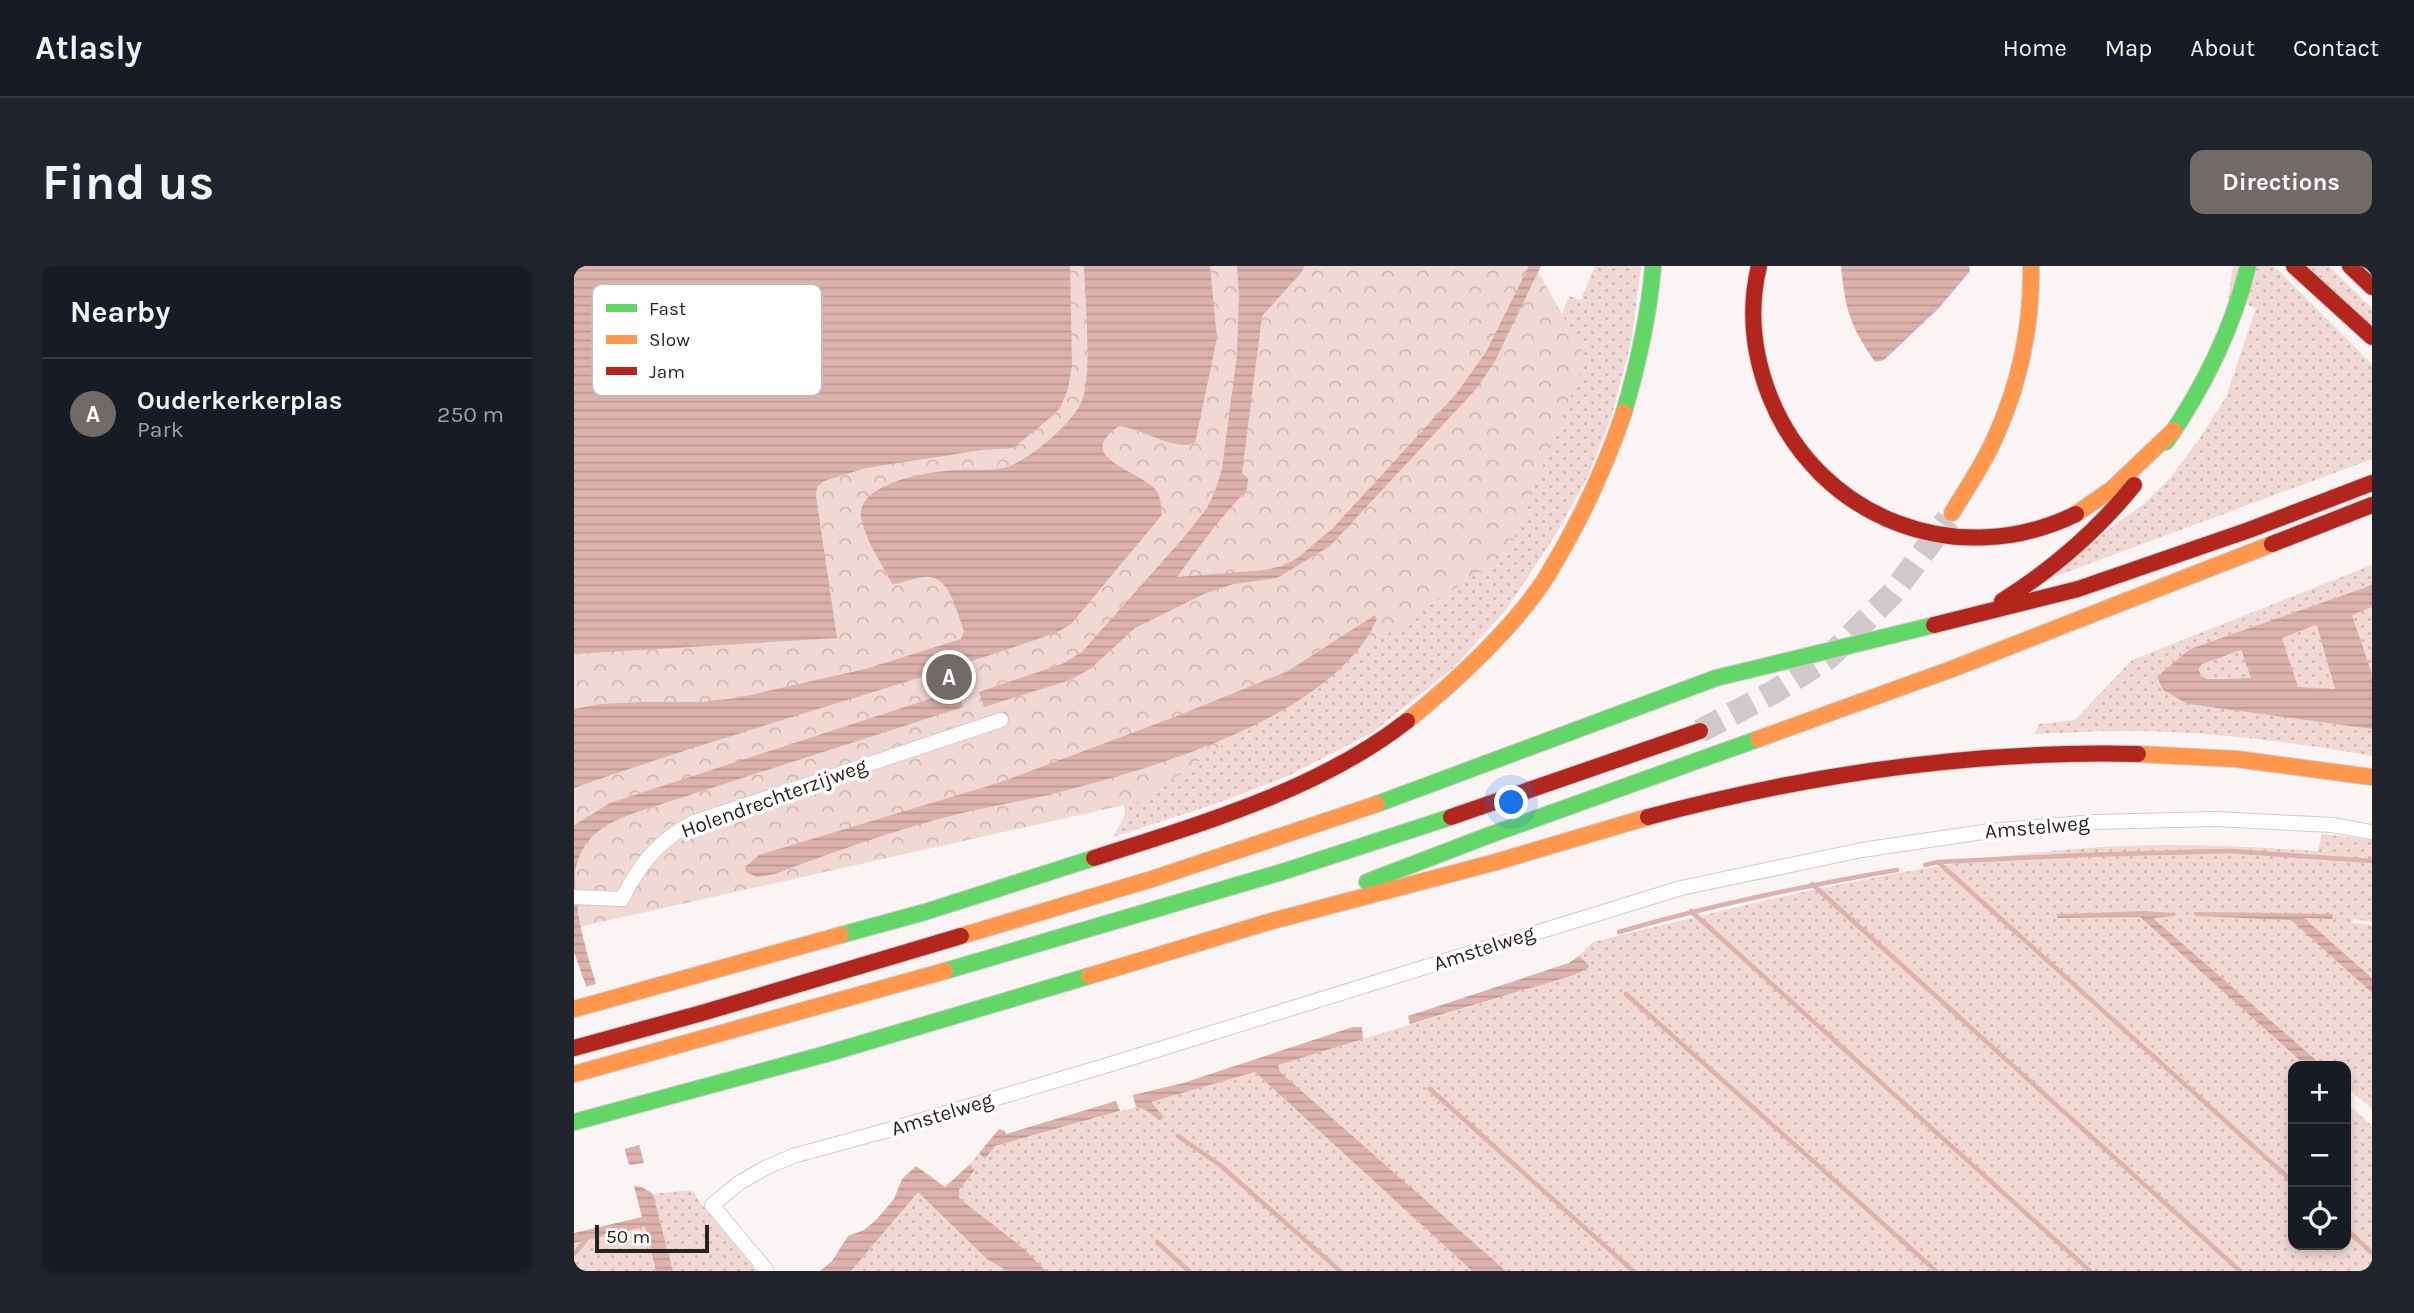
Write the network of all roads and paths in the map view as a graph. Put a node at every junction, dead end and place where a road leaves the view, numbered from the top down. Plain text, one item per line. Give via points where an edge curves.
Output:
1 (1653, 266) edge
2 (1759, 266) edge
3 (2031, 266) edge
4 (2248, 266) edge
5 (2294, 266) edge
6 (2350, 266) edge
7 (2372, 287) edge
8 (2372, 337) edge
9 (2174, 430) junction
10 (2372, 483) edge
11 (2372, 505) edge
12 (1952, 513) tunnel mouth
13 (1984, 612) junction
14 (1001, 720) dead end
15 (1700, 731) tunnel mouth
16 (2372, 777) edge
17 (2372, 832) edge
18 (577, 897) edge
19 (1248, 928) junction
20 (574, 1009) edge
21 (574, 1048) edge
22 (575, 1074) edge
23 (581, 1120) edge
24 (767, 1271) edge

1 - 20 highway via 1639,362 1624,414 1603,469 1546,577 1471,664 1380,742 1289,790 1168,835 925,912
2 - 9 highway via 1752,334 1766,392 1781,424 1819,476 1878,518 1909,529 1986,539 2038,530 2099,500
3 - 12 highway via 2016,378 1994,440
4 - 9 highway via 2211,370
5 - 8 highway
6 - 7 highway
9 - 13 highway via 2093,534 2054,567
10 - 13 highway via 2078,589
11 - 19 highway via 1952,669
13 - 21 highway via 1716,678 1383,802 1152,879
14 - 18 street, Holendrechterzijweg via 692,823 658,845 622,899
15 - 22 highway via 1332,856
16 - 19 highway via 2207,756 2102,753 1880,768 1637,820
17 - 24 street, Amstelweg via 2332,825 2216,819 2094,822 1875,848 1681,888 793,1156 739,1182 712,1205
19 - 23 highway via 1035,993

